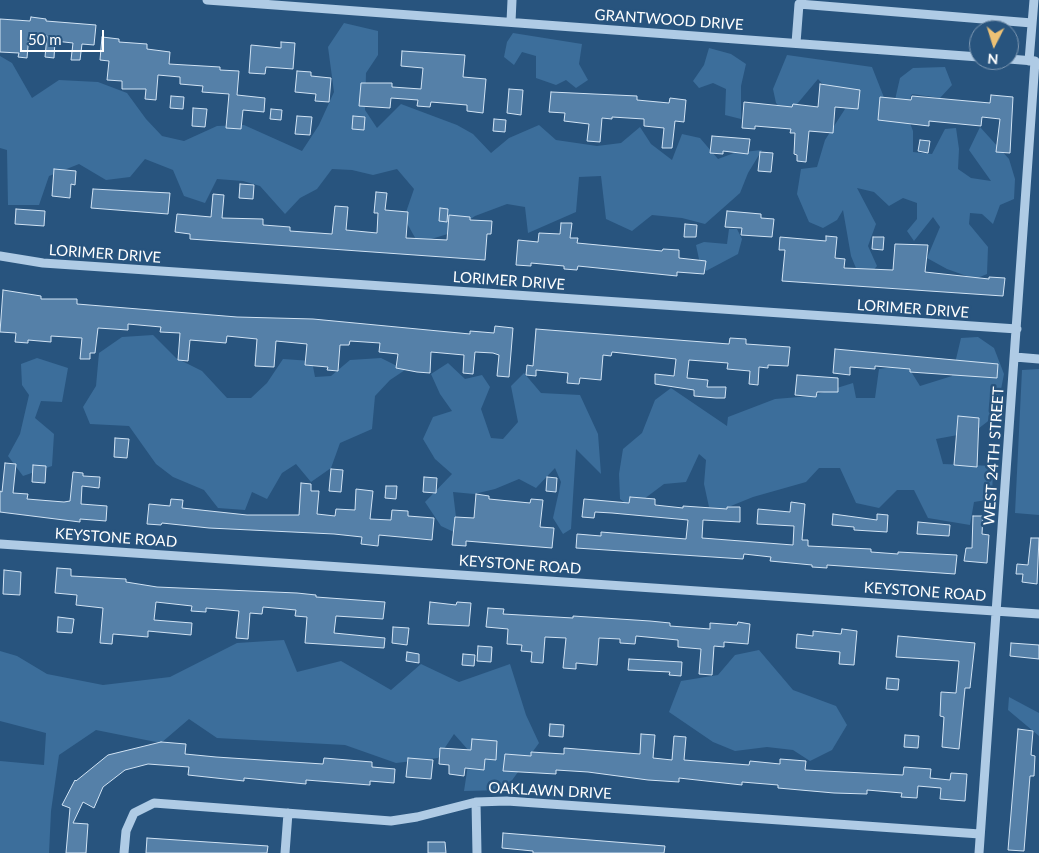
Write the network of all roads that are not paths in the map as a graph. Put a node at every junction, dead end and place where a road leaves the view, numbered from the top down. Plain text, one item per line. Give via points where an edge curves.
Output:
1 (207, 0) edge
2 (512, 0) edge
3 (1034, 0) edge
4 (799, 2) edge
5 (510, 22) junction
6 (1032, 23) junction
7 (796, 43) junction
8 (969, 56) edge
9 (1019, 60) edge
10 (1034, 61) edge
11 (0, 256) edge
12 (1017, 330) junction
13 (1015, 356) junction
14 (1039, 358) edge
15 (0, 544) edge
16 (997, 610) junction
17 (1039, 614) edge
18 (476, 802) junction
19 (288, 813) junction
20 (980, 834) junction
21 (124, 853) edge
22 (285, 853) edge
23 (477, 853) edge
24 (979, 853) edge

1 - 5 street, GRANTWOOD DRIVE
2 - 5 street
3 - 6 street, WEST 24TH STREET
4 - 6 street
4 - 7 street
5 - 7 street, GRANTWOOD DRIVE
6 - 10 street, WEST 24TH STREET
7 - 8 street, GRANTWOOD DRIVE
9 - 10 street
10 - 12 street, WEST 24TH STREET
11 - 12 street, LORIMER DRIVE via 43,263
12 - 13 street, WEST 24TH STREET
13 - 14 street
13 - 16 street, WEST 24TH STREET
15 - 16 street, KEYSTONE ROAD
16 - 17 street, KEYSTONE ROAD
16 - 20 street, WEST 24TH STREET
18 - 19 street, OAKLAWN DRIVE via 391,820
18 - 20 street, OAKLAWN DRIVE via 527,802
18 - 23 street
19 - 21 street, OAKLAWN DRIVE via 154,803 134,814 126,831
19 - 22 street
20 - 24 street, WEST 24TH STREET

